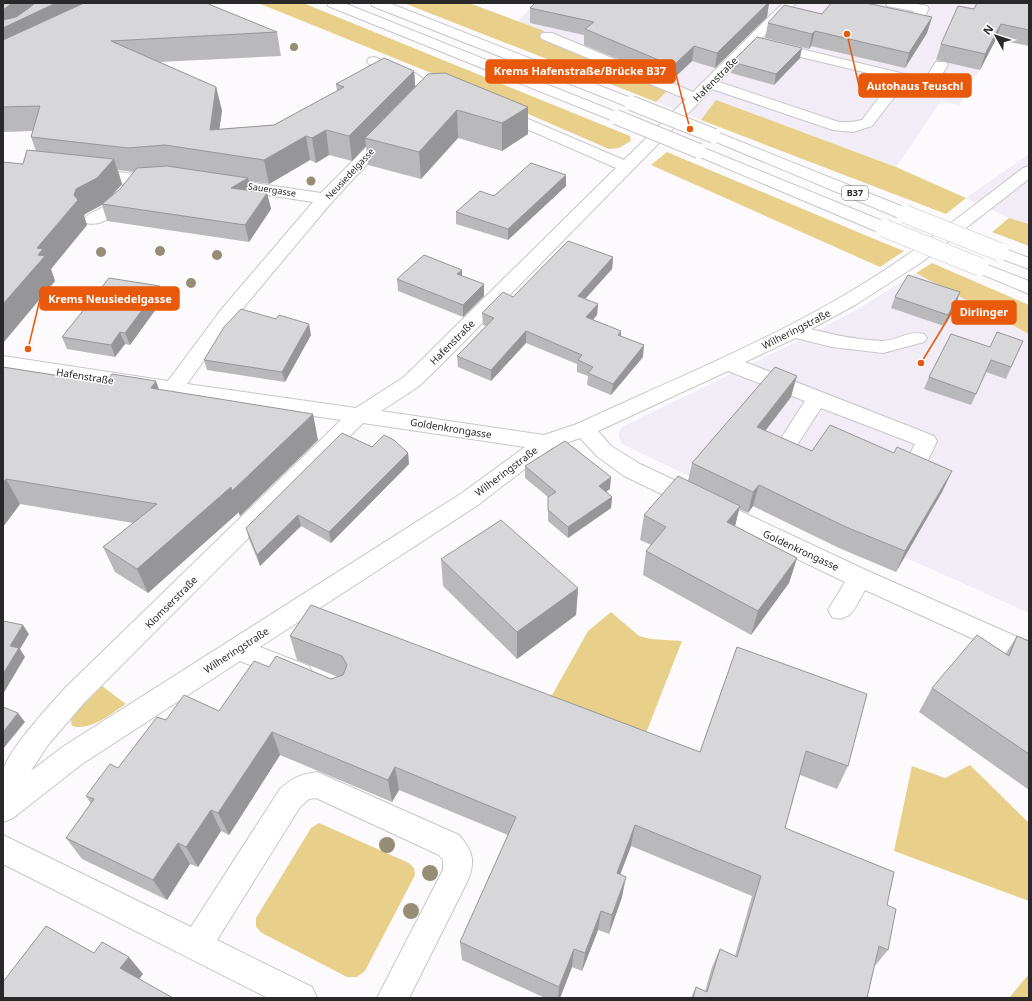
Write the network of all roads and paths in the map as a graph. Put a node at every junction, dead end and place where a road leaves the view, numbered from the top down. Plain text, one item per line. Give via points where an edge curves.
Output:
1 (333, 3) edge
2 (377, 3) edge
3 (790, 3) edge
4 (892, 3) edge
5 (912, 25) edge
6 (547, 36) dead end
7 (752, 41) junction
8 (369, 64) edge
9 (941, 64) edge
10 (902, 77) junction
11 (711, 84) junction
12 (431, 93) edge
13 (696, 98) junction
14 (489, 107) edge
15 (398, 123) edge
16 (627, 167) junction
17 (1029, 170) edge
18 (77, 173) edge
19 (172, 176) edge
20 (136, 179) junction
21 (208, 181) edge
22 (325, 199) junction
23 (92, 219) dead end
24 (1029, 264) edge
25 (1029, 288) edge
26 (794, 331) junction
27 (917, 338) dead end
28 (3, 363) edge
29 (727, 363) junction
30 (173, 389) junction
31 (817, 398) junction
32 (358, 416) junction
33 (584, 430) junction
34 (790, 440) edge
35 (544, 443) junction
36 (913, 469) edge
37 (860, 578) junction
38 (840, 610) dead end
39 (238, 649) junction
40 (1029, 653) edge
41 (324, 684) edge
42 (3, 801) edge
43 (3, 808) edge
44 (3, 849) edge
45 (196, 946) junction
46 (301, 998) edge
47 (393, 998) edge

1 - 25 street, B37, bridge
2 - 24 street, B37, bridge
3 - 7 street, Hafenstraße
4 - 5 street via 922,10
6 - 13 street
7 - 10 street
7 - 11 street, Hafenstraße
8 - 12 street via 401,83
9 - 10 street via 929,84
10 - 11 street via 867,123 853,127 838,127
11 - 13 street, Hafenstraße
13 - 16 street, Hafenstraße
14 - 16 street
15 - 22 street, Neusiedelgasse
16 - 32 street, Hafenstraße via 411,382
17 - 26 street, Wilheringstraße via 916,258 848,302
18 - 20 street
19 - 20 street
20 - 23 street via 114,208
21 - 22 street, Sauergasse via 228,178
22 - 30 street, Neusiedelgasse via 227,315
26 - 27 street via 832,341 883,347
26 - 29 street, Wilheringstraße
28 - 30 street, Hafenstraße
29 - 31 street
29 - 33 street, Wilheringstraße
30 - 32 street, Hafenstraße
31 - 34 street
31 - 36 street via 927,441
32 - 35 street, Goldenkrongasse
32 - 42 street, Klomserstraße via 74,696 39,737 18,768
33 - 35 street, Wilheringstraße
33 - 37 street, Goldenkrongasse via 604,451 632,470
35 - 39 street, Wilheringstraße via 470,499
37 - 38 street
37 - 40 street, Goldenkrongasse
39 - 41 street
39 - 43 street, Wilheringstraße via 73,755
44 - 45 street
45 - 46 street
45 - 47 street via 290,798 302,787 317,785 449,845 458,855 456,872

